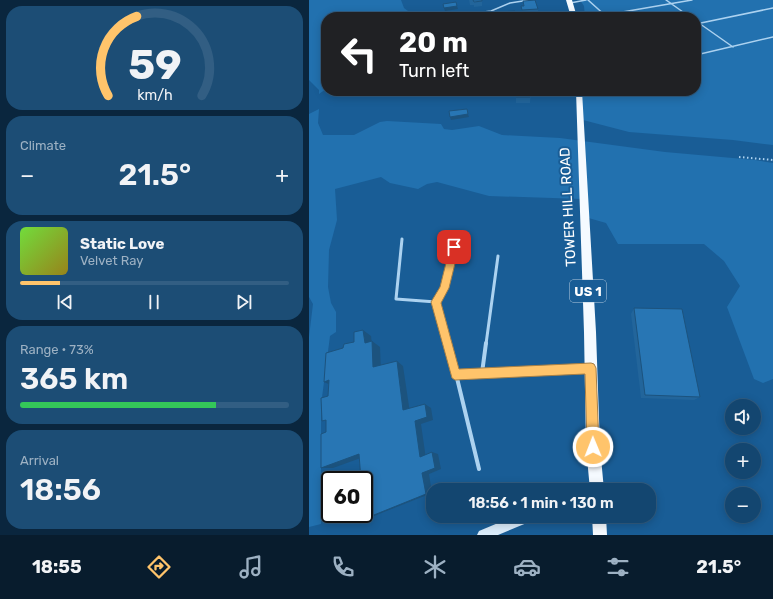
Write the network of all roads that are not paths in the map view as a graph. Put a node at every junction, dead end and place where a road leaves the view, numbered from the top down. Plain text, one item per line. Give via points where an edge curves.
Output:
1 (529, 0) edge
2 (587, 0) edge
3 (666, 0) edge
4 (692, 0) edge
5 (569, 2) edge
6 (672, 4) junction
7 (773, 8) edge
8 (484, 12) edge
9 (572, 12) edge
10 (601, 12) edge
11 (626, 12) edge
12 (683, 12) edge
13 (701, 22) edge
14 (701, 26) edge
15 (773, 37) edge
16 (733, 47) junction
17 (701, 54) edge
18 (579, 96) edge
19 (402, 239) dead end
20 (454, 247) dead end
21 (498, 256) dead end
22 (436, 302) junction
23 (591, 368) junction
24 (482, 373) junction
25 (455, 374) junction
26 (479, 469) dead end
27 (596, 483) edge
28 (513, 523) edge
29 (599, 523) edge
30 (483, 535) edge
31 (600, 535) edge

1 - 8 lane
2 - 5 lane
2 - 10 lane
3 - 6 lane
4 - 6 lane
5 - 9 main road
6 - 11 lane
6 - 12 lane
7 - 13 lane
14 - 16 lane
15 - 16 lane
16 - 17 lane
18 - 23 main road, TOWER HILL ROAD / US 1
19 - 22 lane via 396,299
20 - 22 lane via 445,288
21 - 24 lane
22 - 25 lane
23 - 24 lane
23 - 27 main road, TOWER HILL ROAD / US 1
24 - 25 lane
25 - 26 lane
28 - 30 street
29 - 31 main road

